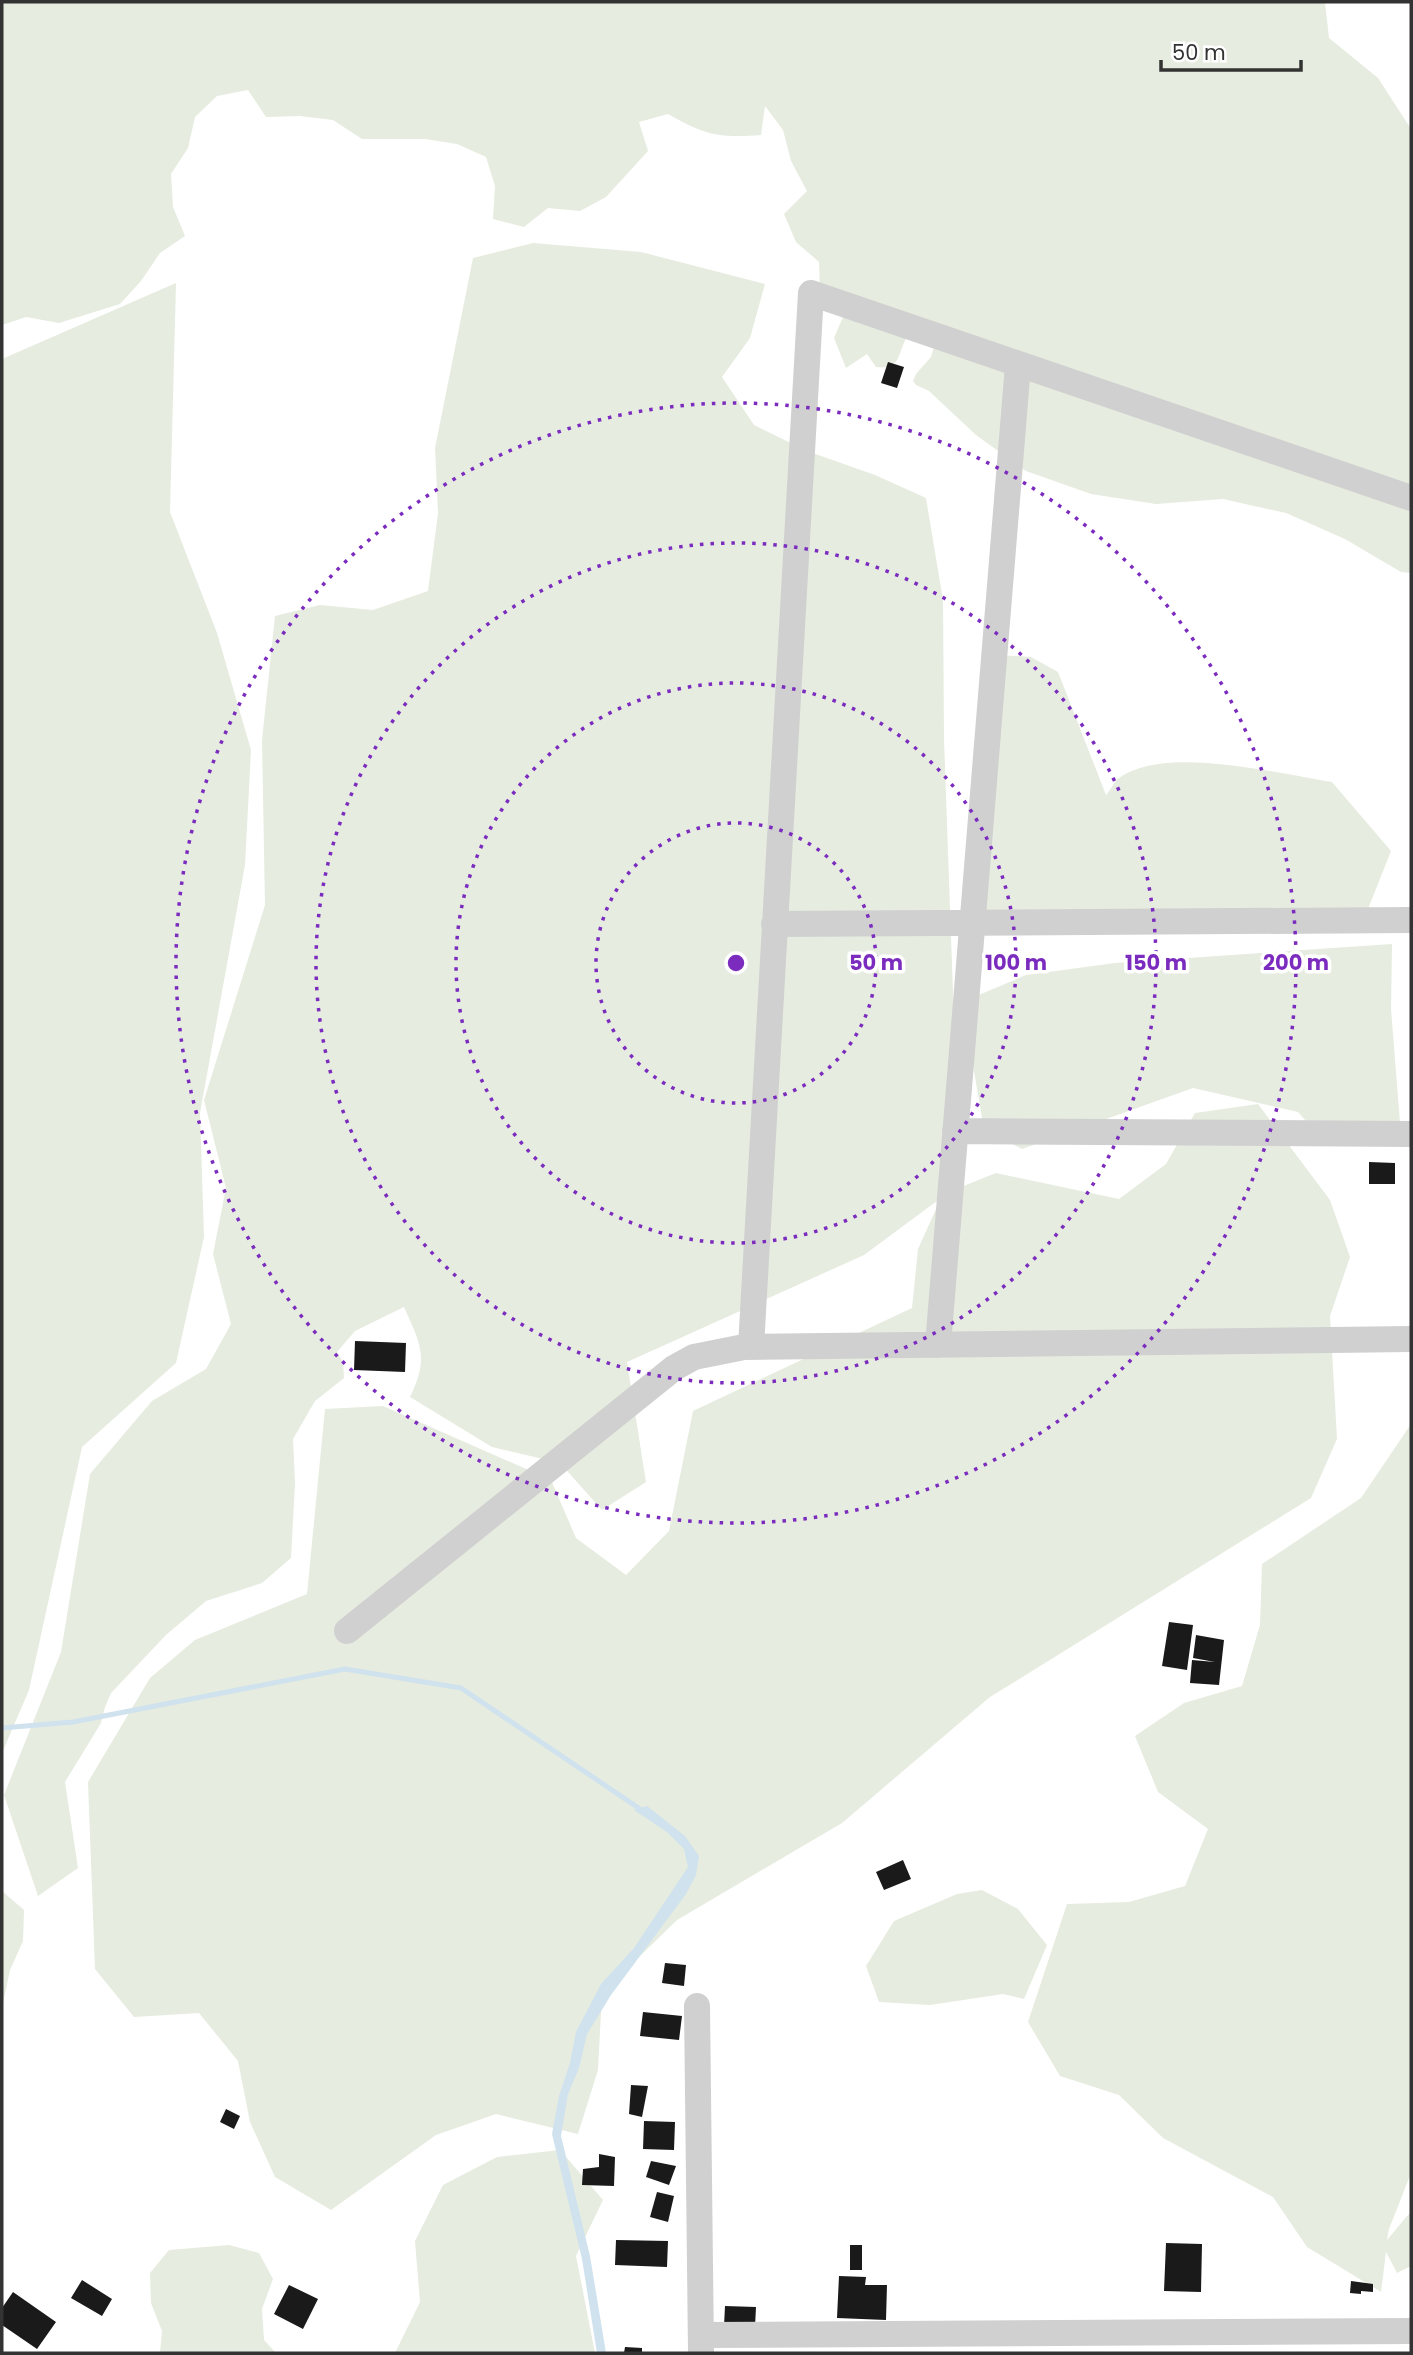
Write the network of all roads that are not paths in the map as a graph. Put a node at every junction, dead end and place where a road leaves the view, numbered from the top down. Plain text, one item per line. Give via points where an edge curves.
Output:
1 (1018, 365) junction
2 (1411, 498) edge
3 (1411, 920) edge
4 (972, 923) junction
5 (774, 924) junction
6 (955, 1131) junction
7 (1411, 1134) edge
8 (1411, 1339) edge
9 (938, 1345) junction
10 (751, 1348) junction
11 (347, 1631) dead end
12 (697, 2006) dead end
13 (1411, 2331) edge
14 (1217, 2343) edge
15 (701, 2344) edge

1 - 2 street
1 - 4 street
1 - 5 street via 811,293
3 - 4 street
4 - 5 street
4 - 6 street
5 - 10 street
6 - 7 street
6 - 9 street
8 - 9 street
9 - 10 street
10 - 11 street via 694,1357 674,1368
12 - 15 street
13 - 14 street
14 - 15 street

